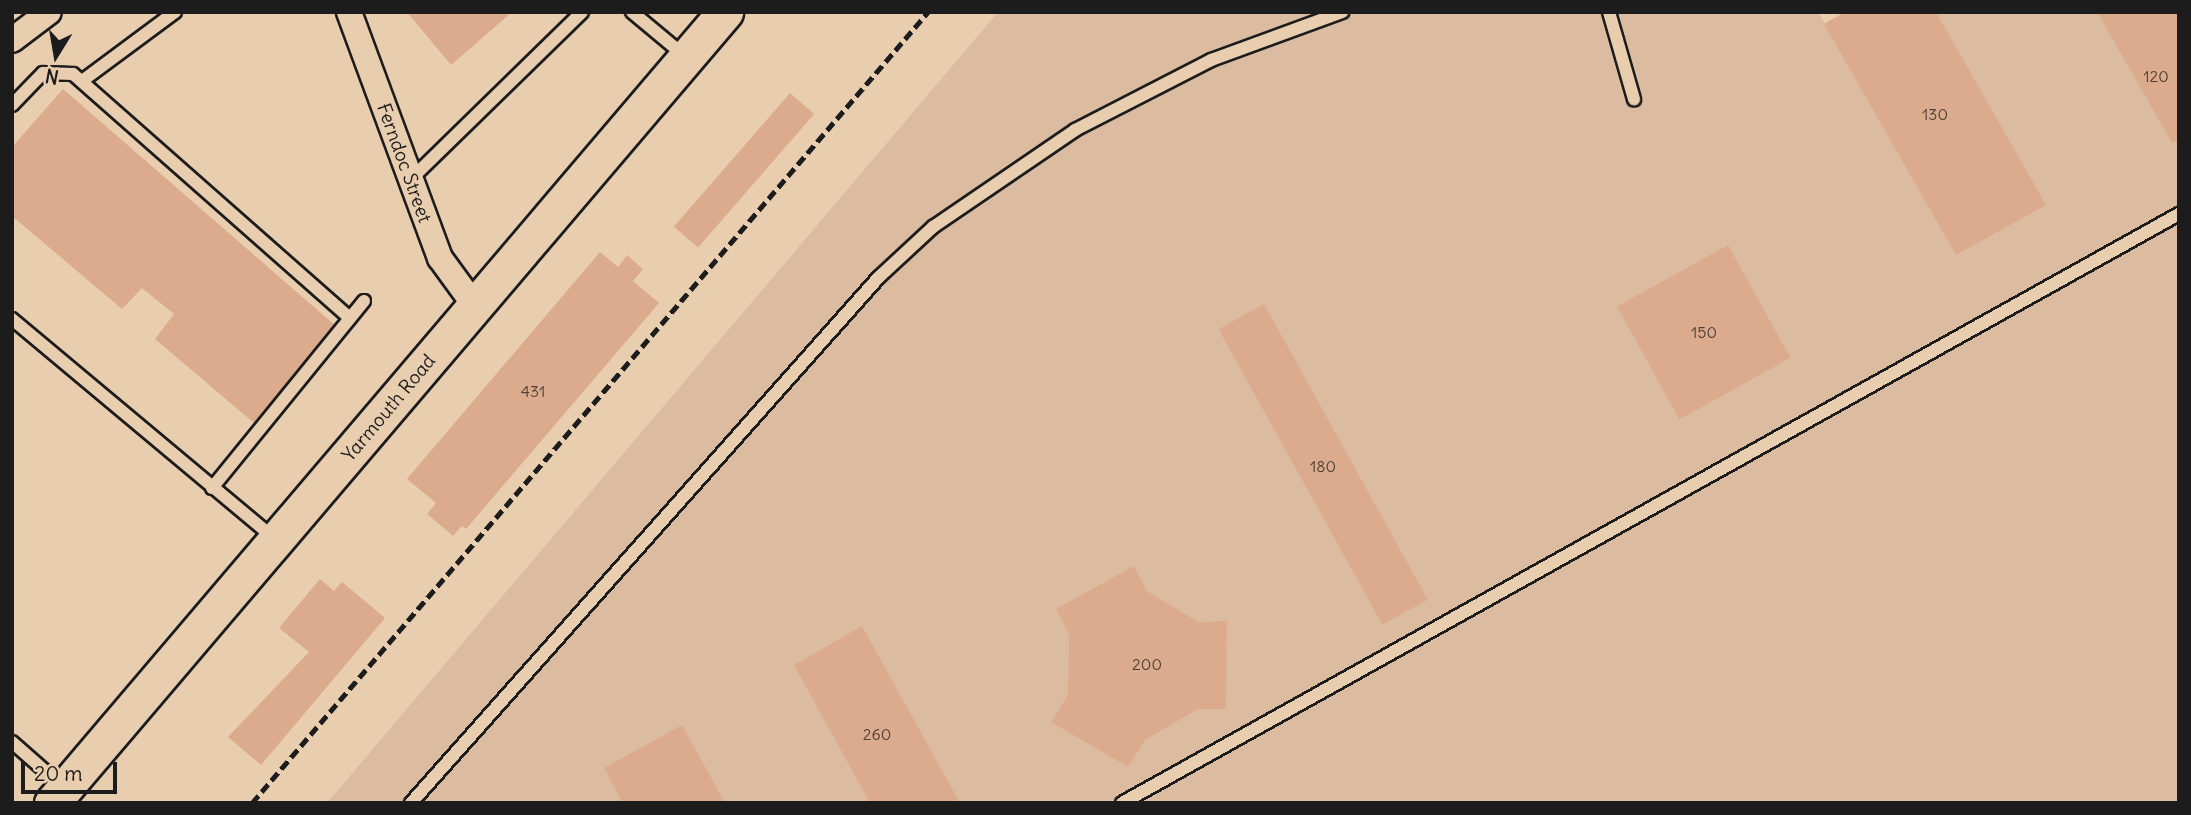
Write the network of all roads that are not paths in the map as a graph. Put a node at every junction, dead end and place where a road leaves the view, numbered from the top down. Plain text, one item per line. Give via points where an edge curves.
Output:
1 (49, 12) edge
2 (175, 12) edge
3 (349, 12) edge
4 (582, 12) edge
5 (632, 12) edge
6 (725, 12) edge
7 (1342, 12) edge
8 (1609, 12) edge
9 (12, 40) edge
10 (687, 57) junction
11 (82, 81) junction
12 (1634, 99) dead end
13 (12, 105) edge
14 (411, 179) junction
15 (2179, 214) edge
16 (364, 301) dead end
17 (475, 306) junction
18 (350, 318) junction
19 (12, 319) edge
20 (212, 488) junction
21 (276, 540) junction
22 (12, 742) edge
23 (59, 795) edge
24 (411, 803) edge
25 (1122, 803) edge

1 - 9 street
2 - 11 lane
3 - 14 street, Ferndoc Street
4 - 14 lane
5 - 10 lane
6 - 10 main road, Yarmouth Road
7 - 24 lane via 1211,60 1075,130 933,227 879,277
8 - 12 lane
10 - 17 main road, Yarmouth Road
11 - 13 lane via 65,70 43,73
11 - 18 lane
14 - 17 street, Ferndoc Street via 440,258
15 - 25 lane
16 - 18 lane
17 - 21 main road, Yarmouth Road
18 - 20 lane
19 - 20 lane
20 - 21 lane
21 - 23 main road, Yarmouth Road
22 - 23 lane

